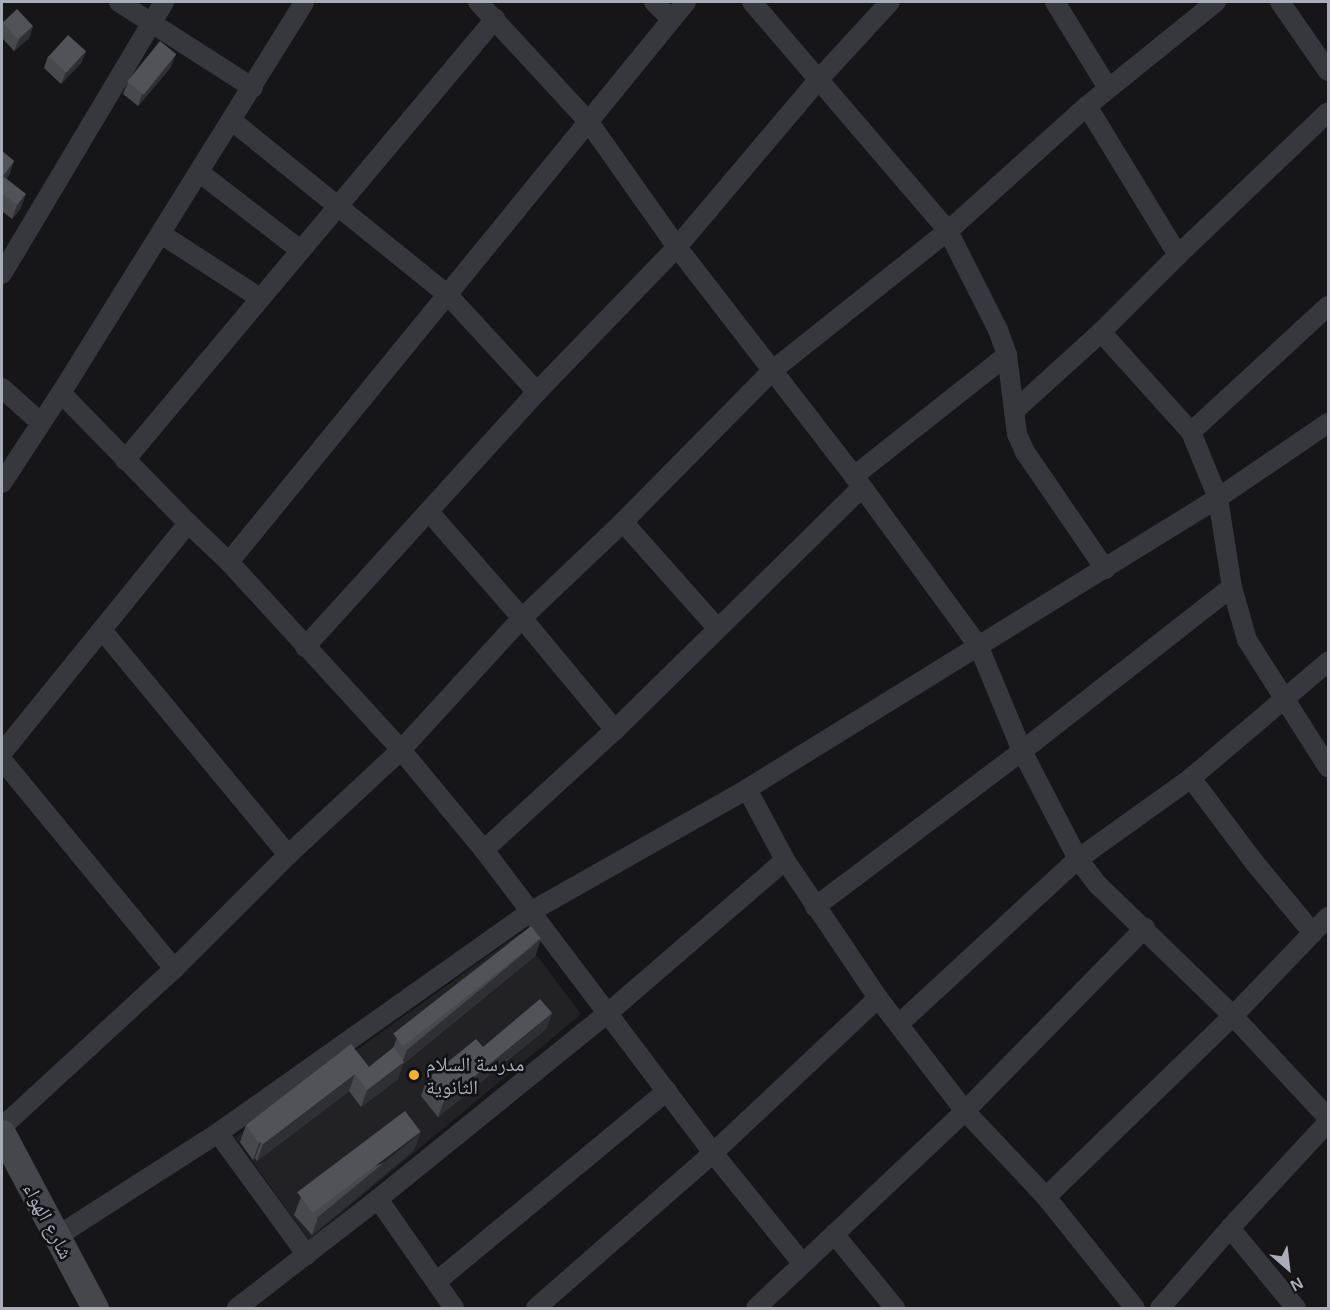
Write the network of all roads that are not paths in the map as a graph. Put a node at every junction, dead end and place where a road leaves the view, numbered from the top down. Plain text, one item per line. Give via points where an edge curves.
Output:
1 (119, 2) edge
2 (164, 2) edge
3 (304, 2) edge
4 (478, 2) edge
5 (654, 2) edge
6 (686, 2) edge
7 (752, 2) edge
8 (890, 2) edge
9 (1055, 2) edge
10 (1216, 2) edge
11 (1281, 2) edge
12 (495, 19) junction
13 (670, 19) junction
14 (150, 24) junction
15 (1329, 71) edge
16 (820, 78) junction
17 (253, 88) junction
18 (1108, 88) junction
19 (1087, 106) junction
20 (1329, 112) edge
21 (231, 120) junction
22 (588, 121) junction
23 (199, 172) junction
24 (338, 205) junction
25 (948, 231) junction
26 (161, 234) junction
27 (677, 247) junction
28 (300, 250) junction
29 (1178, 255) junction
30 (2, 273) edge
31 (447, 294) junction
32 (260, 298) junction
33 (1329, 306) edge
34 (1101, 332) junction
35 (1007, 355) junction
36 (773, 370) junction
37 (2, 388) edge
38 (537, 392) junction
39 (62, 393) junction
40 (1014, 411) junction
41 (41, 423) junction
42 (1329, 423) edge
43 (1191, 432) junction
44 (125, 460) junction
45 (858, 482) junction
46 (2, 483) edge
47 (1218, 498) junction
48 (430, 513) junction
49 (623, 522) junction
50 (188, 523) junction
51 (229, 562) junction
52 (1105, 569) junction
53 (1232, 587) junction
54 (522, 618) junction
55 (717, 628) junction
56 (102, 630) junction
57 (305, 647) junction
58 (979, 647) junction
59 (1329, 662) edge
60 (1284, 701) junction
61 (615, 730) junction
62 (401, 750) junction
63 (1022, 751) junction
64 (2, 753) edge
65 (2, 760) edge
66 (1329, 767) edge
67 (1191, 778) junction
68 (747, 789) junction
69 (484, 850) junction
70 (288, 855) junction
71 (1078, 859) junction
72 (785, 860) junction
73 (815, 907) junction
74 (530, 912) junction
75 (1329, 917) edge
76 (1145, 928) junction
77 (1313, 933) junction
78 (174, 969) junction
79 (878, 998) junction
80 (608, 1013) junction
81 (1233, 1016) junction
82 (900, 1023) junction
83 (667, 1090) junction
84 (965, 1111) junction
85 (1329, 1120) edge
86 (2, 1126) edge
87 (2, 1133) edge
88 (218, 1133) junction
89 (713, 1153) junction
90 (1046, 1197) junction
91 (378, 1199) junction
92 (1230, 1228) junction
93 (834, 1234) junction
94 (56, 1237) junction
95 (307, 1255) junction
96 (802, 1263) junction
97 (436, 1282) junction
98 (95, 1308) edge
99 (237, 1308) edge
100 (454, 1308) edge
101 (536, 1308) edge
102 (756, 1308) edge
103 (895, 1308) edge
104 (1136, 1308) edge
105 (1160, 1308) edge
106 (1296, 1308) edge

1 - 14 street
2 - 14 street
3 - 17 street
4 - 12 street
5 - 13 street
6 - 13 street
7 - 16 street
8 - 16 street
9 - 18 street
10 - 18 street
11 - 15 street
12 - 22 street
12 - 24 street
13 - 22 street
14 - 17 street
14 - 30 street
16 - 25 street
16 - 27 street
17 - 21 street
18 - 19 street
19 - 25 street
19 - 29 street
20 - 29 street
21 - 23 street
21 - 24 street
22 - 27 street
22 - 31 street
23 - 26 street
23 - 28 street
24 - 28 street
24 - 31 street
25 - 35 street
25 - 36 street
26 - 32 street
26 - 39 street
27 - 36 street
27 - 38 street
28 - 32 street
29 - 34 street
31 - 38 street
31 - 51 street
32 - 44 street
33 - 43 street
34 - 40 street
34 - 43 street
35 - 40 street
35 - 45 street
36 - 45 street
36 - 49 street
37 - 41 street
38 - 48 street
39 - 41 street
39 - 44 street
40 - 52 street via 1017,434 1025,452
41 - 46 street
42 - 47 street
43 - 47 street
44 - 50 street
45 - 55 street
45 - 58 street
47 - 52 street
47 - 53 street
48 - 54 street
48 - 57 street
49 - 54 street
49 - 55 street
50 - 51 street
50 - 56 street
51 - 57 street
52 - 58 street
53 - 60 street via 1247,640
53 - 63 street
54 - 61 street
54 - 62 street
55 - 61 street
56 - 64 street
56 - 70 street
57 - 62 street
58 - 63 street
58 - 68 street
59 - 60 street
60 - 66 street
60 - 67 street
61 - 69 street
62 - 69 street
62 - 70 street
63 - 71 street
63 - 73 street
65 - 78 street
67 - 71 street
67 - 77 street
68 - 72 street
68 - 74 street
69 - 74 street
70 - 78 street
71 - 76 street via 1097,884
71 - 82 street
72 - 73 street
72 - 80 street
73 - 79 street
74 - 80 street
74 - 88 street
75 - 77 street
76 - 81 street
76 - 84 street
77 - 81 street
78 - 86 street
79 - 82 street
79 - 89 street
80 - 83 street
80 - 91 street
81 - 85 street
81 - 90 street
82 - 84 street
83 - 89 street
83 - 97 street
84 - 90 street
84 - 93 street
85 - 92 street
87 - 94 street, شارع الهواء
88 - 94 street
88 - 95 street
89 - 96 street
89 - 101 street
90 - 104 street
91 - 95 street
91 - 97 street
92 - 105 street
92 - 106 street
93 - 96 street
93 - 103 street
94 - 98 street, شارع الهواء
95 - 99 street
96 - 102 street
97 - 100 street

